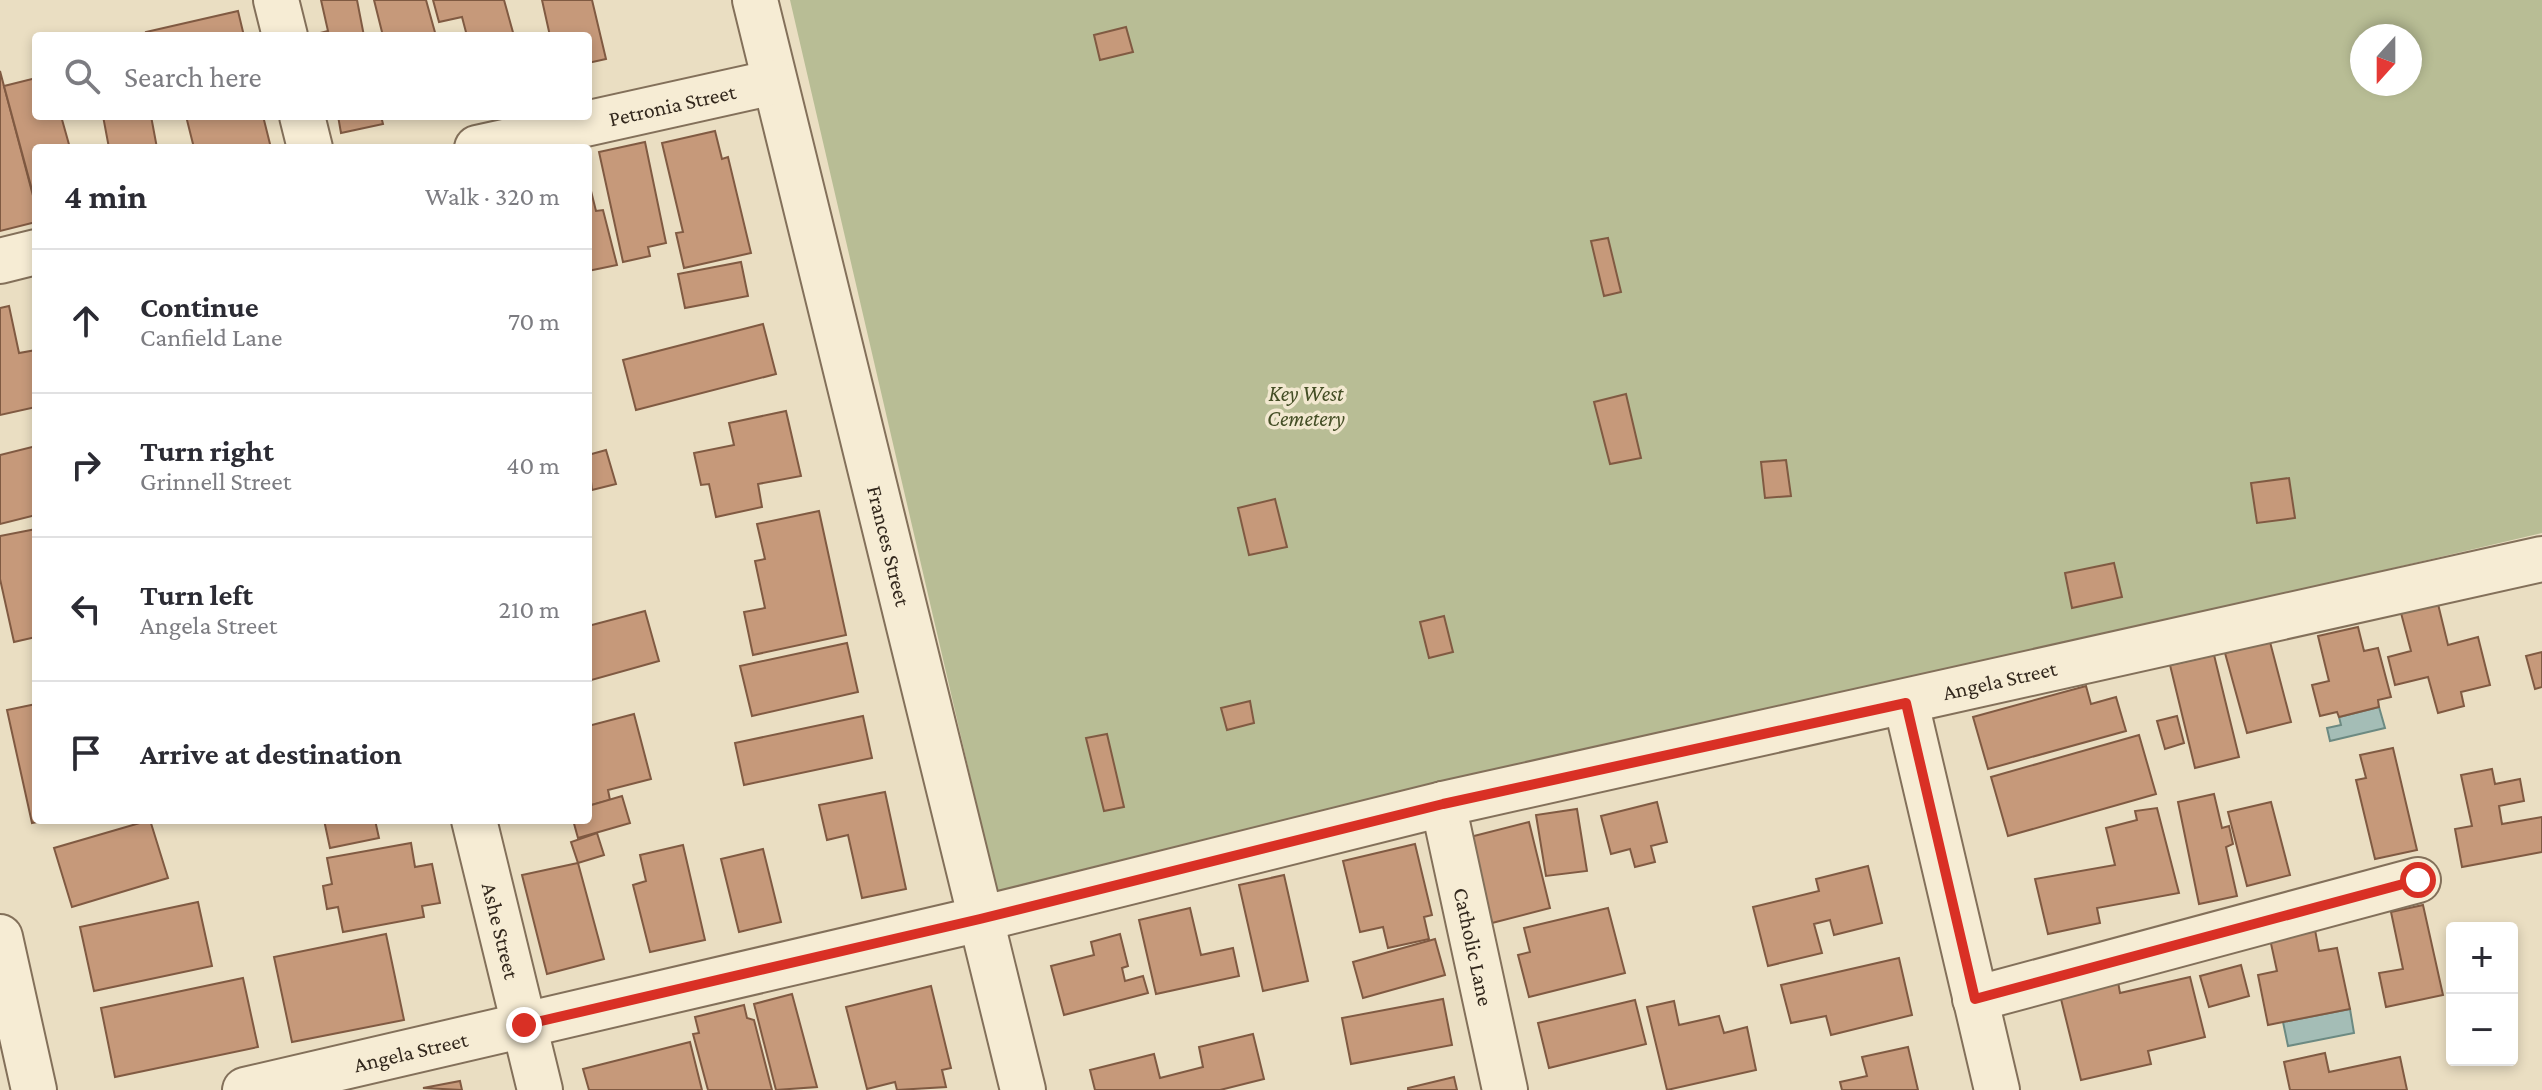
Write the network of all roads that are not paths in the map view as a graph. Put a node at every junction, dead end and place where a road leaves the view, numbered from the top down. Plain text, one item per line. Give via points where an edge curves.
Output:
1 (276, 0) edge
2 (755, 0) edge
3 (284, 32) edge
4 (774, 82) junction
5 (303, 120) edge
6 (309, 144) edge
7 (495, 144) edge
8 (32, 253) edge
9 (0, 261) edge
10 (2542, 559) edge
11 (1906, 703) junction
12 (1443, 804) junction
13 (475, 824) edge
14 (2418, 880) dead end
15 (980, 919) junction
16 (0, 937) edge
17 (1975, 999) junction
18 (524, 1025) junction
19 (34, 1090) edge
20 (245, 1090) edge
21 (540, 1090) edge
22 (1023, 1090) edge
23 (1505, 1090) edge
24 (1997, 1090) edge

1 - 3 street
2 - 4 street, Frances Street
4 - 7 street, Petronia Street
4 - 15 street, Frances Street
5 - 6 street
8 - 9 street
10 - 11 street, Angela Street
11 - 12 street, Angela Street
11 - 17 street
12 - 15 street, Angela Street
12 - 23 street, Catholic Lane
13 - 18 street, Ashe Street
14 - 17 street
15 - 18 street, Angela Street
15 - 22 street, Frances Street
16 - 19 street
17 - 24 street
18 - 20 street, Angela Street
18 - 21 street, Ashe Street

